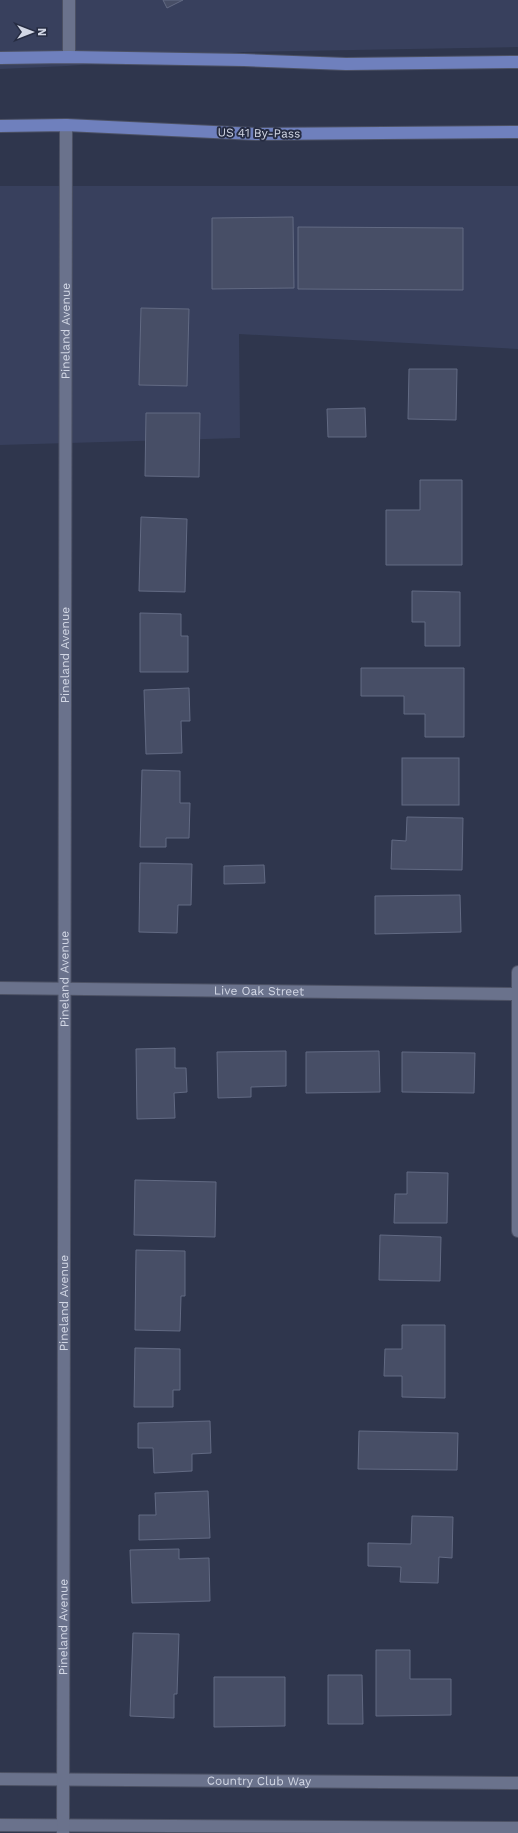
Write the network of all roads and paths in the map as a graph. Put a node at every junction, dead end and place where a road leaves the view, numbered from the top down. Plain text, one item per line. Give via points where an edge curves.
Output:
1 (70, 0) edge
2 (69, 57) junction
3 (0, 58) edge
4 (518, 62) edge
5 (66, 125) junction
6 (0, 126) edge
7 (518, 132) edge
8 (518, 972) edge
9 (0, 988) edge
10 (65, 988) junction
11 (518, 994) edge
12 (518, 1230) edge
13 (0, 1779) edge
14 (63, 1779) junction
15 (518, 1783) edge
16 (0, 1825) edge
17 (518, 1828) edge
18 (63, 1829) edge

1 - 2 street
2 - 3 main road
2 - 4 main road via 346,64
5 - 6 main road, US 41 By-Pass
5 - 7 main road, US 41 By-Pass via 256,134
5 - 10 street, Pineland Avenue
8 - 11 street
9 - 10 street, Live Oak Street
10 - 11 street, Live Oak Street
10 - 14 street, Pineland Avenue
11 - 12 street
13 - 14 street, Country Club Way
14 - 15 street, Country Club Way
14 - 18 street, Pineland Avenue
16 - 18 street
17 - 18 street

